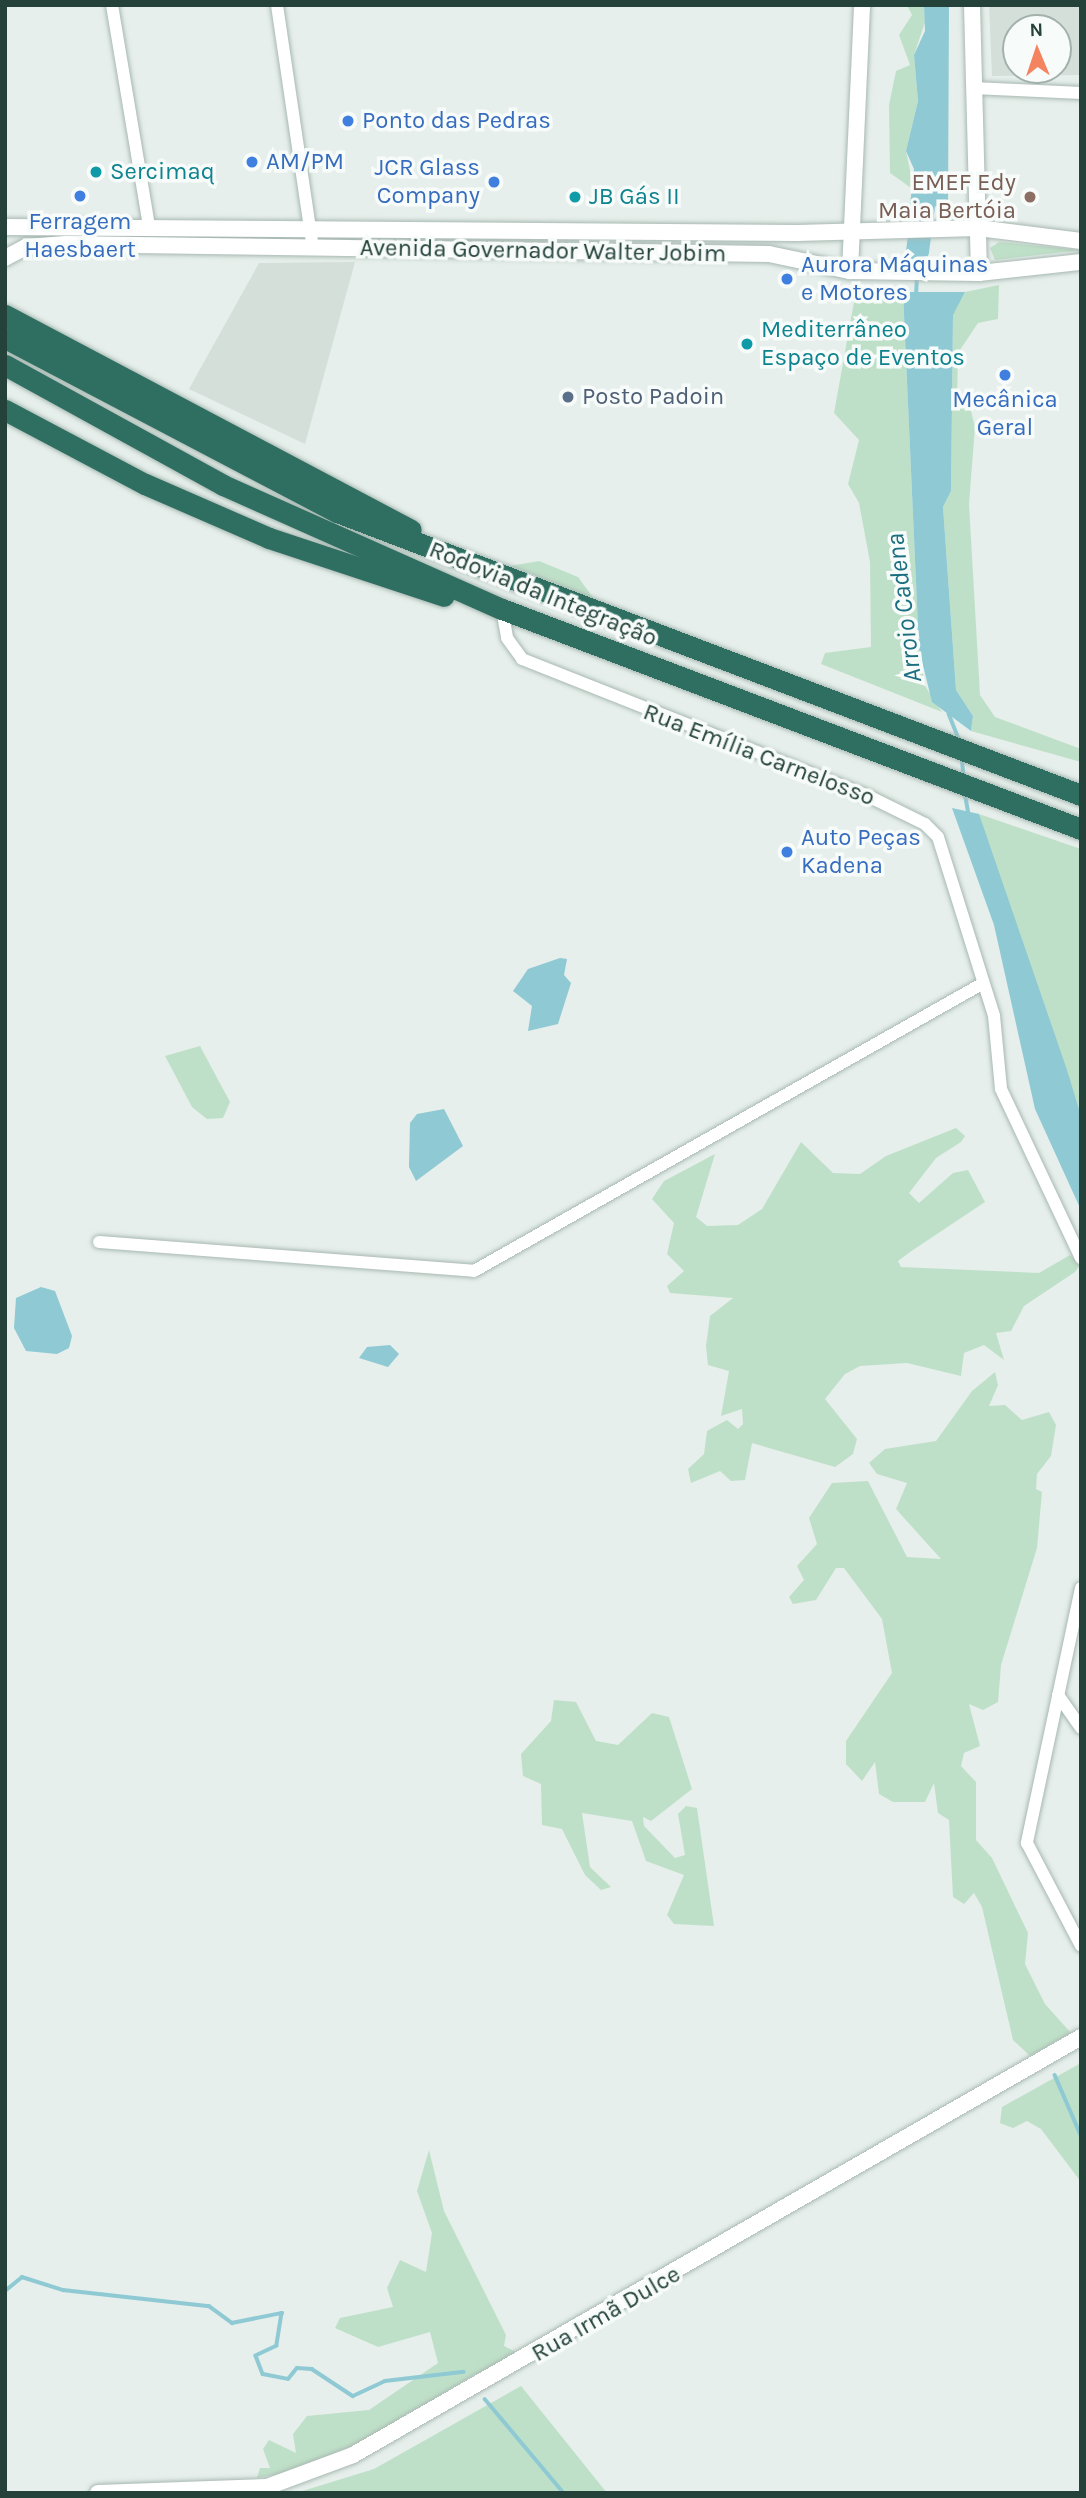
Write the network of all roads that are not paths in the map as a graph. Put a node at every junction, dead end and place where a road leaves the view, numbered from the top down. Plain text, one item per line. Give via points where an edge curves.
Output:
1 (112, 5) edge
2 (277, 5) edge
3 (862, 5) edge
4 (972, 5) edge
5 (974, 88) junction
6 (1081, 93) edge
7 (149, 225) junction
8 (5, 227) edge
9 (311, 227) junction
10 (971, 228) junction
11 (849, 229) junction
12 (1081, 241) edge
13 (313, 248) junction
14 (5, 258) edge
15 (1081, 262) edge
16 (850, 271) junction
17 (971, 273) junction
18 (5, 315) edge
19 (5, 338) edge
20 (5, 365) edge
21 (5, 410) edge
22 (442, 556) junction
23 (497, 607) junction
24 (1081, 795) edge
25 (1081, 829) edge
26 (980, 985) junction
27 (99, 1242) dead end
28 (1081, 1258) edge
29 (1081, 1588) edge
30 (1058, 1695) junction
31 (1081, 1728) edge
32 (1081, 1946) edge
33 (1081, 2037) edge
34 (98, 2493) edge

1 - 7 street
2 - 9 street
3 - 11 main road
4 - 5 main road
5 - 6 street
5 - 10 main road
7 - 8 main road, Avenida Governador Walter Jobim
7 - 9 main road, Avenida Governador Walter Jobim
9 - 11 main road, Avenida Governador Walter Jobim
9 - 13 street
10 - 11 main road, Avenida Governador Walter Jobim
10 - 12 main road, Avenida Governador Walter Jobim
10 - 17 main road
11 - 16 main road
13 - 14 main road, Avenida Governador Walter Jobim via 66,244 26,247
13 - 16 main road, Avenida Governador Walter Jobim via 769,254
15 - 17 main road, Avenida Governador Walter Jobim
16 - 17 main road, Avenida Governador Walter Jobim
18 - 22 highway via 413,531
19 - 22 highway, Rodovia da Integração via 241,467
20 - 23 highway, Rodovia da Integração via 223,485
21 - 23 highway via 145,484 269,538 461,602
22 - 24 highway, Rodovia da Integração
23 - 25 highway, Rodovia da Integração
23 - 26 street, Rua Emília Carnelosso via 507,638 522,659 925,824 938,838
26 - 27 street via 474,1271
26 - 28 street, Rua Emília Carnelosso via 994,1016 1001,1089
29 - 30 street
30 - 31 street
30 - 32 street via 1027,1843
33 - 34 main road, Rua Irmã Dulce via 353,2455 267,2487

